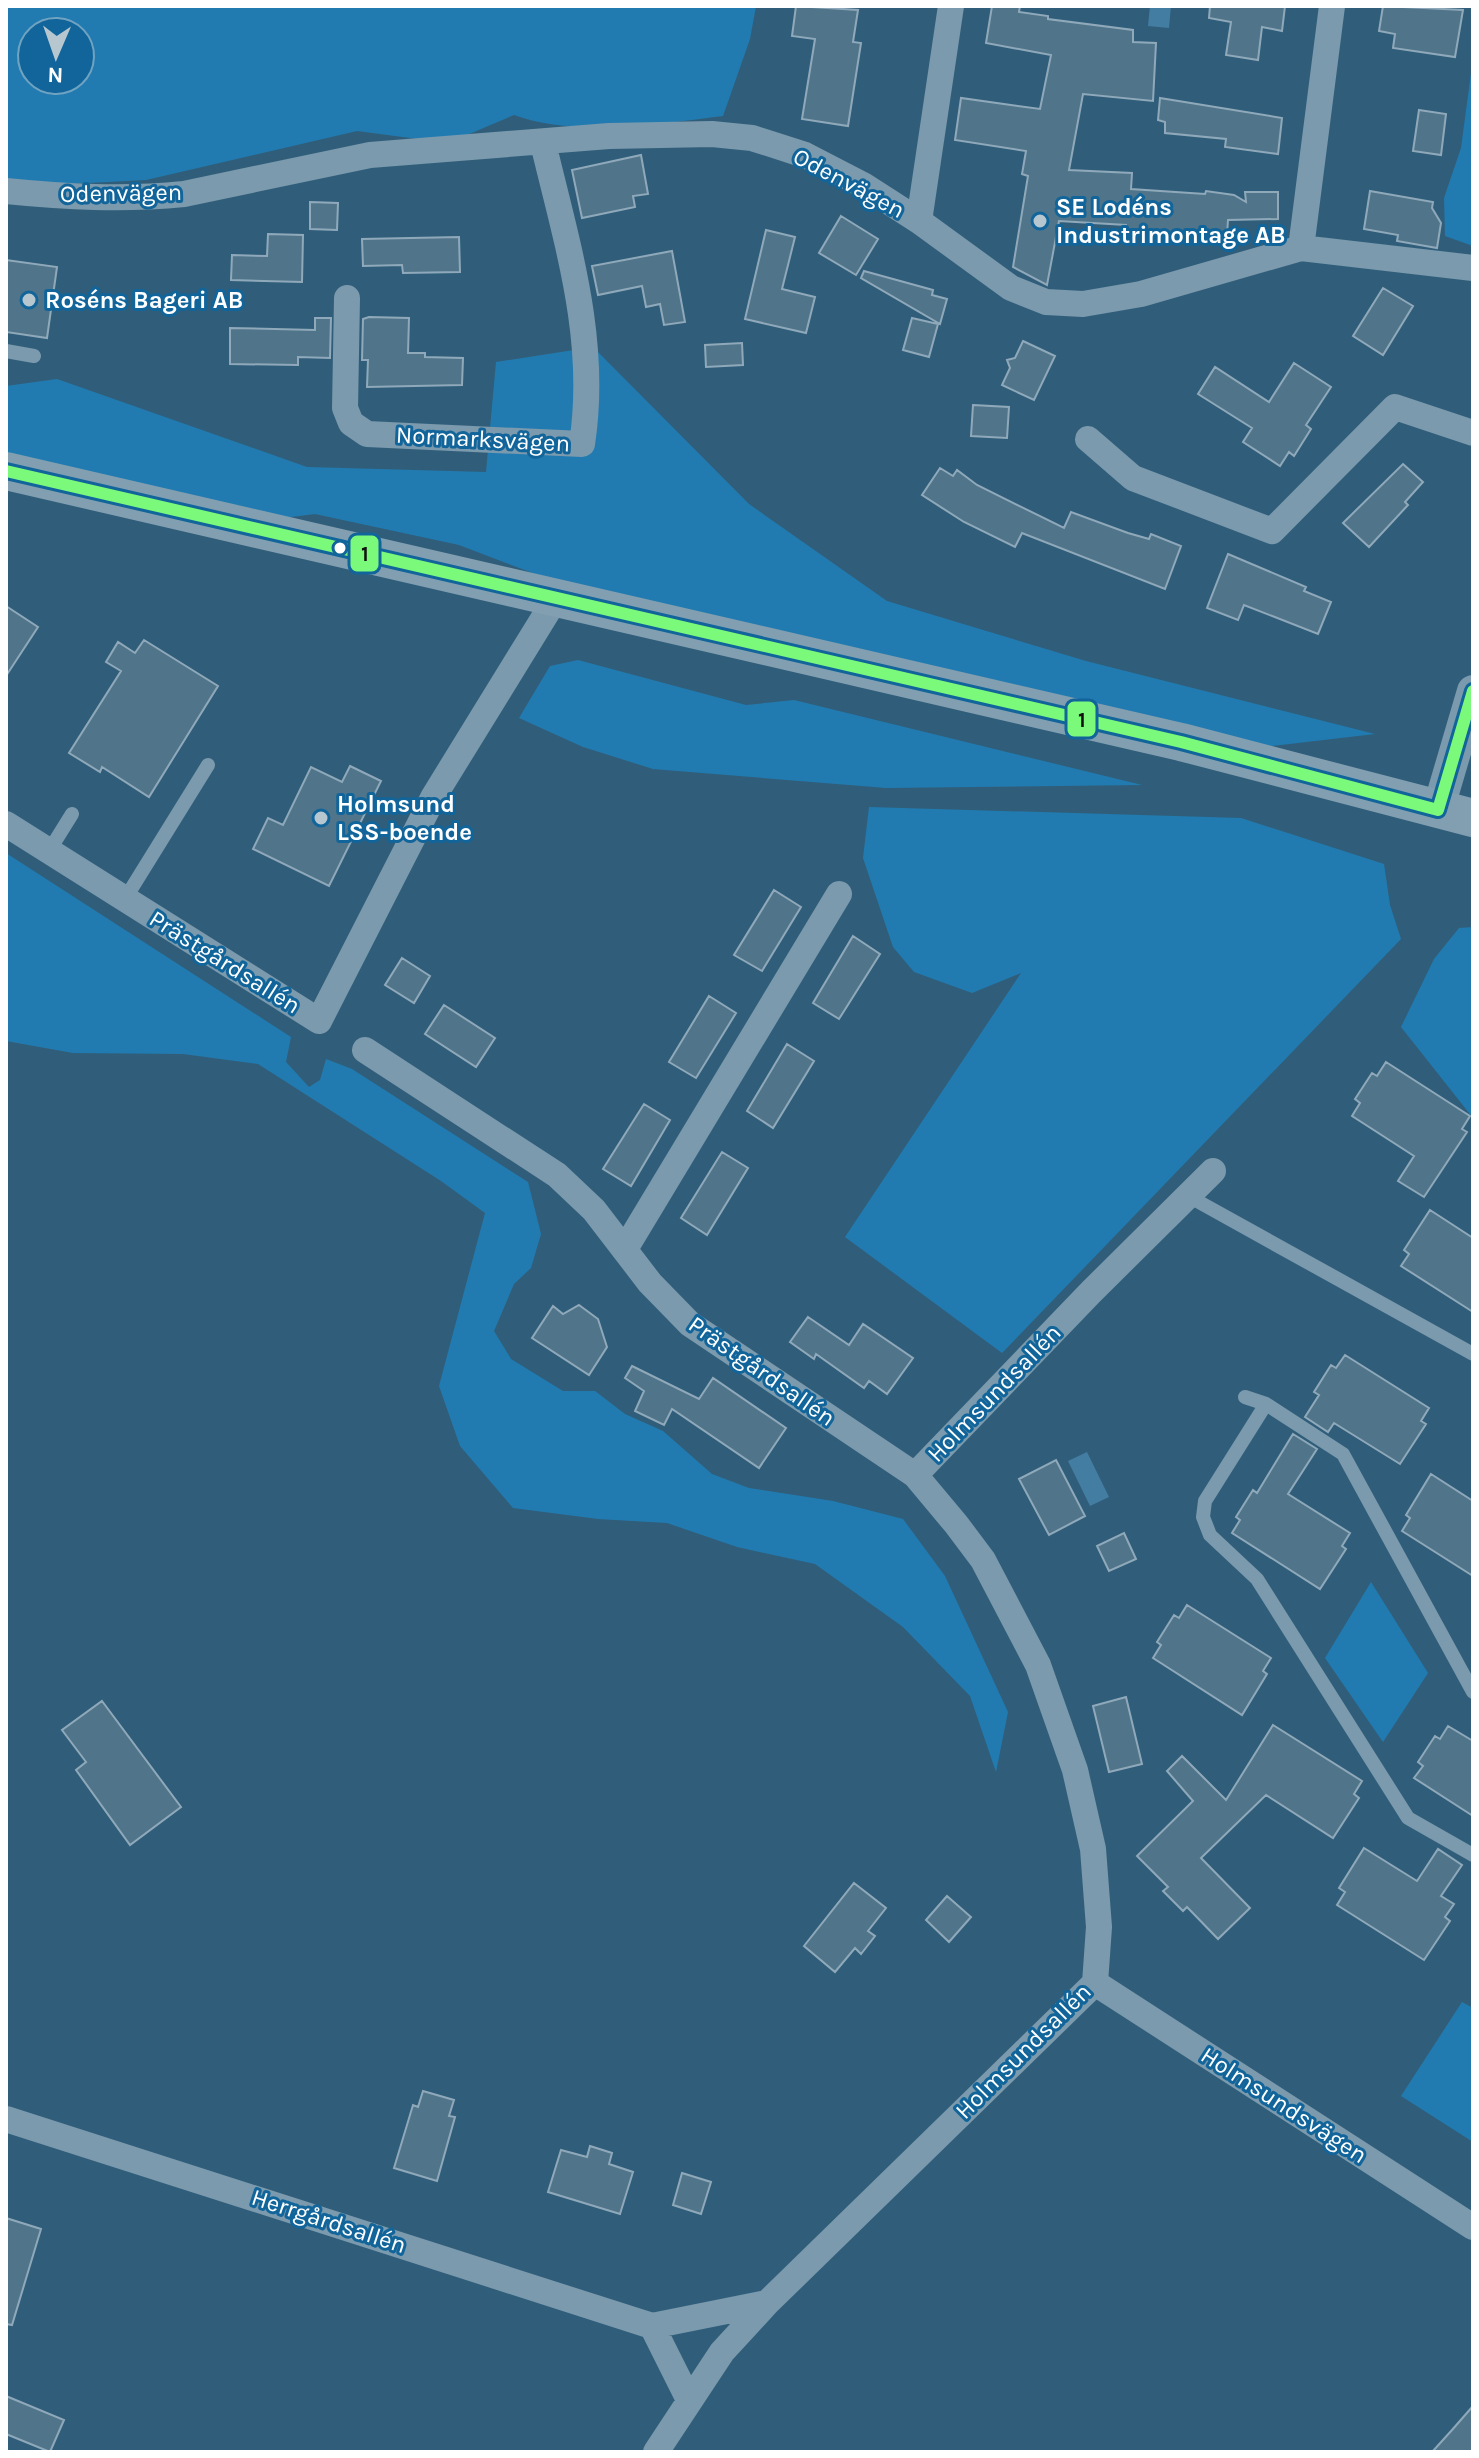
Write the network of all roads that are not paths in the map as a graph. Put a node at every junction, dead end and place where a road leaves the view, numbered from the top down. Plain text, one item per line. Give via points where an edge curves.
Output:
1 (951, 6) edge
2 (1332, 6) edge
3 (543, 143) junction
4 (6, 191) edge
5 (919, 221) junction
6 (1301, 248) junction
7 (1473, 268) edge
8 (347, 298) dead end
9 (6, 351) edge
10 (34, 356) dead end
11 (1473, 433) edge
12 (1088, 439) dead end
13 (6, 471) edge
14 (556, 598) junction
15 (1473, 691) edge
16 (208, 765) dead end
17 (72, 814) dead end
18 (1455, 814) edge
19 (6, 824) edge
20 (49, 851) junction
21 (839, 894) dead end
22 (125, 899) junction
23 (365, 1050) dead end
24 (1213, 1171) dead end
25 (1190, 1197) junction
26 (625, 1249) junction
27 (1473, 1354) edge
28 (1245, 1397) dead end
29 (1266, 1404) junction
30 (915, 1475) junction
31 (1473, 1692) edge
32 (1473, 1855) edge
33 (1095, 1983) junction
34 (6, 2119) edge
35 (1473, 2227) edge
36 (767, 2303) junction
37 (652, 2326) junction
38 (689, 2400) junction
39 (656, 2452) edge

1 - 5 street
2 - 6 street
3 - 4 street, Odenvägen via 370,155 153,198
3 - 5 street, Odenvägen via 683,133 752,138 805,155
3 - 8 street, Normarksvägen via 583,312 588,375 582,444 367,434 357,429 345,408
5 - 6 street, Odenvägen via 1011,288 1060,304 1141,294
6 - 7 street, Odenvägen
9 - 10 lane
11 - 12 street via 1395,407 1272,531 1133,478
13 - 14 main road
14 - 18 main road via 1181,742
14 - 22 street, Prästgårdsallén via 434,796 319,1021
15 - 18 street
16 - 22 lane
17 - 20 lane
19 - 20 street, Prästgårdsallén
20 - 22 street, Prästgårdsallén
21 - 26 street
23 - 26 street, Prästgårdsallén via 557,1175
24 - 25 street, Holmsundsallén
25 - 27 lane
25 - 30 street, Holmsundsallén
26 - 30 street, Prästgårdsallén via 690,1324
28 - 29 lane
29 - 31 lane via 1343,1454
29 - 32 lane via 1205,1501 1203,1517 1210,1535 1257,1579 1408,1818
30 - 33 street, Holmsundsallén via 983,1560 1056,1710 1093,1849 1099,1927
33 - 35 street, Holmsundsvägen
33 - 36 street, Holmsundsallén
34 - 37 street, Herrgårdsallén
36 - 37 street
36 - 38 street, Holmsundsallén via 722,2352
37 - 38 street
38 - 39 street, Holmsundsallén

